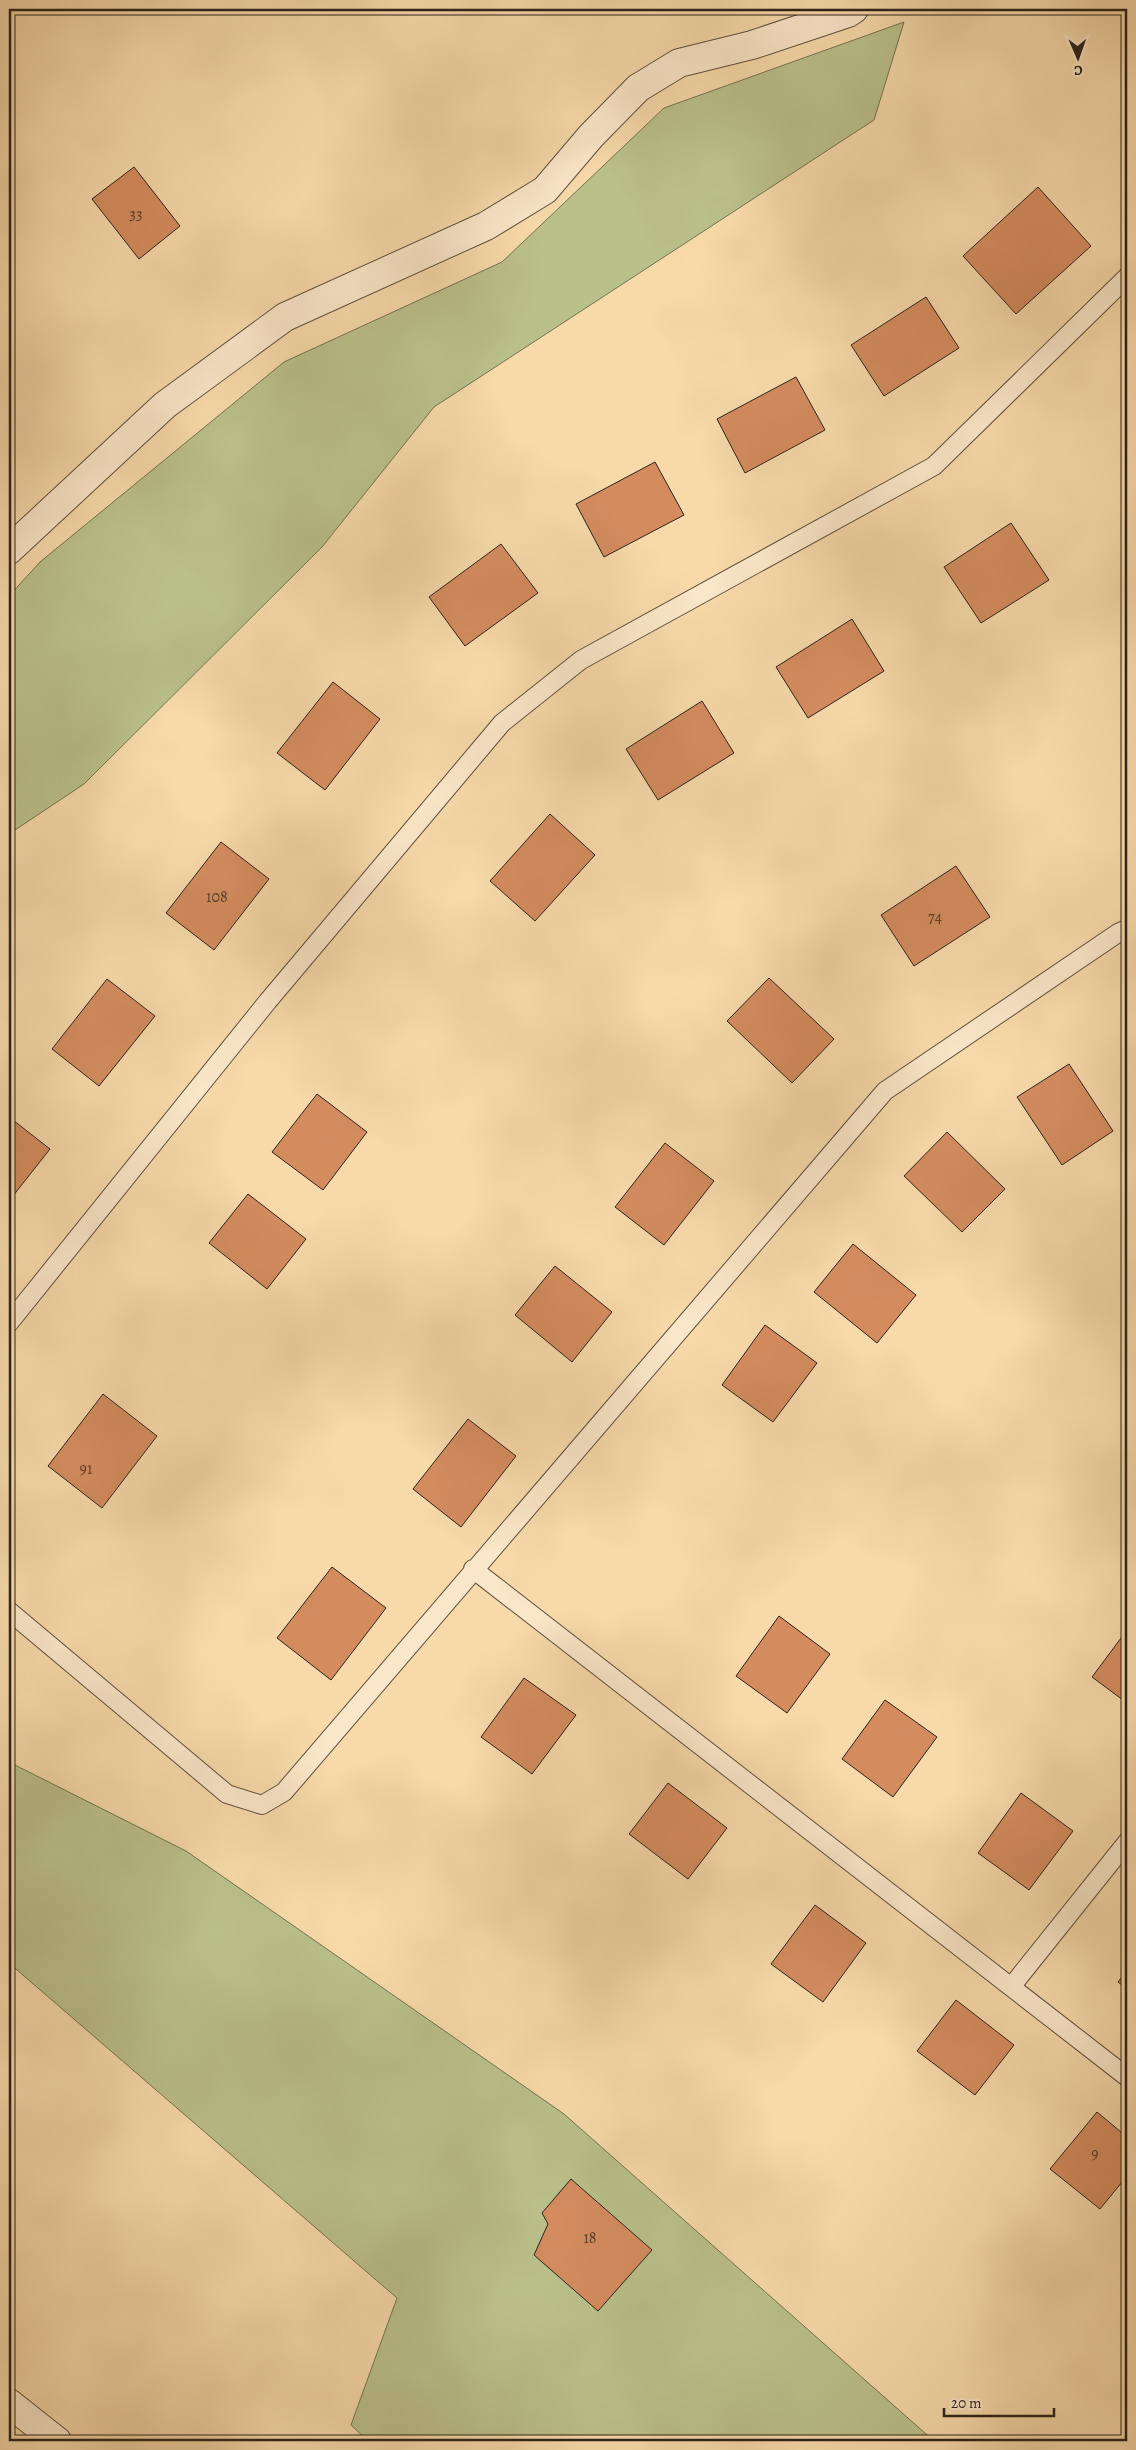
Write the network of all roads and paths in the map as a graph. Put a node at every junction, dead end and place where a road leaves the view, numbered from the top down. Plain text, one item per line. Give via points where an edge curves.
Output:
1 (854, 9) edge
2 (1127, 277) edge
3 (9, 550) edge
4 (1127, 929) edge
5 (9, 1323) edge
6 (473, 1570) junction
7 (9, 1611) edge
8 (1127, 1842) edge
9 (1011, 1987) junction
10 (1127, 2077) edge
11 (9, 2403) edge
12 (56, 2441) edge

1 - 3 street via 752,45 679,63 638,88 545,190 486,226 285,317 165,405
2 - 5 lane via 934,466 581,660 502,723 268,1001
4 - 6 lane via 884,1092
6 - 7 lane via 284,1792 262,1805 227,1794
6 - 9 lane
8 - 9 lane
9 - 10 lane
11 - 12 street

